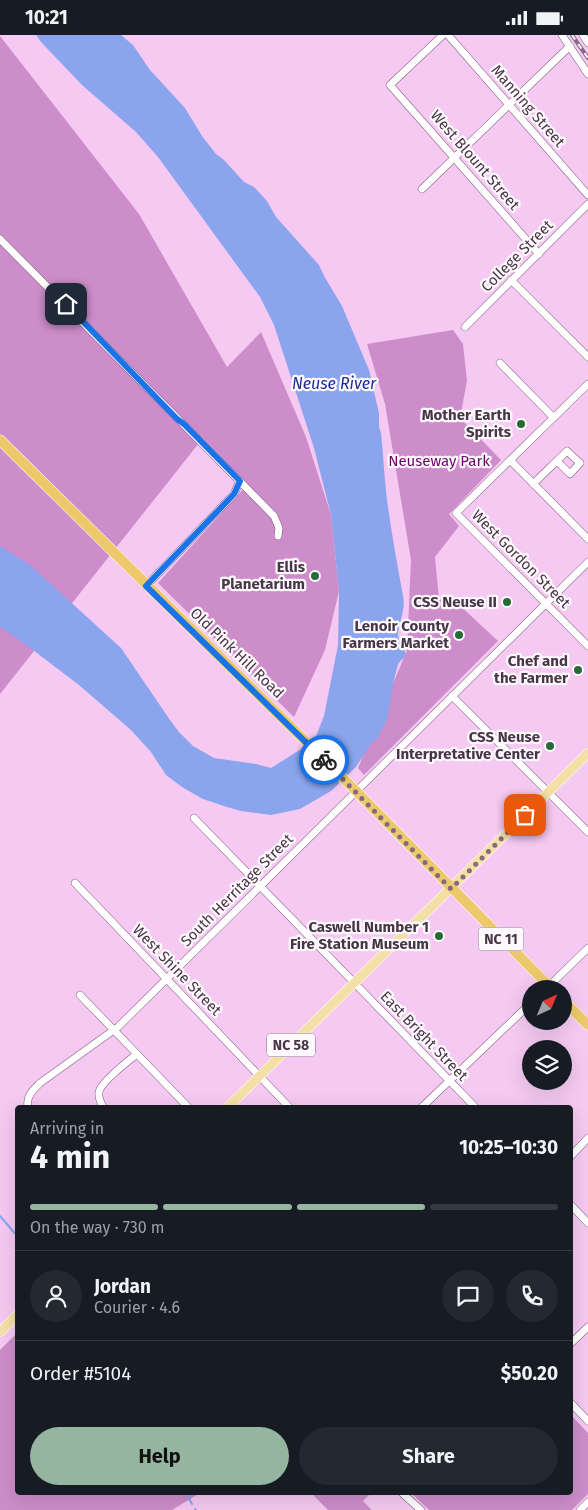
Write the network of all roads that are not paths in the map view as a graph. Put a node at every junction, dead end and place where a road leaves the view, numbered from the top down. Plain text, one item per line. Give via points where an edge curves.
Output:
1 (443, 35) edge
2 (448, 35) edge
3 (562, 35) edge
4 (583, 35) edge
5 (588, 43) edge
6 (570, 46) junction
7 (588, 74) edge
8 (510, 105) junction
9 (455, 158) junction
10 (422, 189) dead end
11 (588, 195) edge
12 (588, 205) edge
13 (0, 239) edge
14 (539, 254) junction
15 (511, 280) junction
16 (465, 327) dead end
17 (588, 357) edge
18 (500, 363) dead end
19 (588, 384) edge
20 (553, 417) junction
21 (0, 440) edge
22 (510, 460) junction
23 (557, 461) dead end
24 (240, 481) junction
25 (533, 484) junction
26 (278, 536) dead end
27 (588, 539) edge
28 (588, 562) edge
29 (146, 586) junction
30 (546, 604) junction
31 (588, 646) edge
32 (452, 696) junction
33 (588, 753) edge
34 (354, 789) junction
35 (548, 793) junction
36 (194, 818) dead end
37 (588, 832) edge
38 (75, 883) dead end
39 (261, 887) junction
40 (451, 889) junction
41 (588, 948) edge
42 (167, 979) junction
43 (541, 980) edge
44 (557, 980) edge
45 (355, 983) junction
46 (80, 995) dead end
47 (572, 1009) edge
48 (522, 1012) edge
49 (588, 1025) edge
50 (114, 1029) junction
51 (137, 1054) junction
52 (260, 1076) junction
53 (449, 1081) junction
54 (28, 1105) edge
55 (103, 1105) edge
56 (186, 1105) edge
57 (230, 1105) edge
58 (288, 1105) edge
59 (424, 1105) edge
60 (473, 1105) edge
61 (588, 1138) edge
62 (573, 1154) edge
63 (573, 1207) edge
64 (588, 1223) edge
65 (15, 1317) edge
66 (588, 1327) edge
67 (0, 1332) edge
68 (573, 1341) edge
69 (573, 1405) edge
70 (588, 1421) edge
71 (404, 1495) edge
72 (588, 1502) edge
73 (420, 1510) edge
74 (580, 1510) edge

1 - 9 street, West Blount Street via 390,85
2 - 8 street, Manning Street
3 - 6 street
4 - 5 street
6 - 7 street
6 - 8 street
8 - 9 street
8 - 11 street, Manning Street
9 - 10 street
9 - 14 street, West Blount Street
12 - 14 street, College Street
13 - 24 street
14 - 15 street, College Street
15 - 16 street, College Street
15 - 17 street
18 - 20 street
19 - 20 street
20 - 22 street
21 - 29 highway, Old Pink Hill Road / NC 11
22 - 25 street
22 - 30 street, West Gordon Street via 456,513
23 - 25 street
24 - 26 street via 274,516 279,528
24 - 29 street via 234,494
25 - 27 street
28 - 30 street, South Herritage Street
29 - 34 highway, Old Pink Hill Road / NC 11
30 - 31 street, West Gordon Street
30 - 32 street, South Herritage Street
32 - 34 street, South Herritage Street
32 - 35 street
33 - 35 main road, NC 58
34 - 39 street, South Herritage Street
34 - 40 highway, Old Pink Hill Road / NC 11
35 - 37 street
35 - 40 main road, NC 58
36 - 39 street, East Bright Street
38 - 42 street, West Shine Street
39 - 42 street, South Herritage Street
39 - 45 street, East Bright Street
40 - 43 highway, NC 11
40 - 45 main road, NC 58
41 - 44 street
42 - 50 street, South Herritage Street
42 - 52 street, West Shine Street
45 - 52 main road, NC 58
45 - 53 street, East Bright Street
46 - 50 street
47 - 49 highway
48 - 53 street
50 - 51 street
50 - 54 street, South Herritage Street via 40,1083 30,1093
51 - 55 street via 100,1089 98,1094
51 - 56 street
52 - 57 main road, NC 58
52 - 58 street, West Shine Street
53 - 59 street
53 - 60 street, East Bright Street
61 - 62 street
63 - 64 street
65 - 67 main road
66 - 68 street
69 - 70 street
71 - 73 street
72 - 74 street

